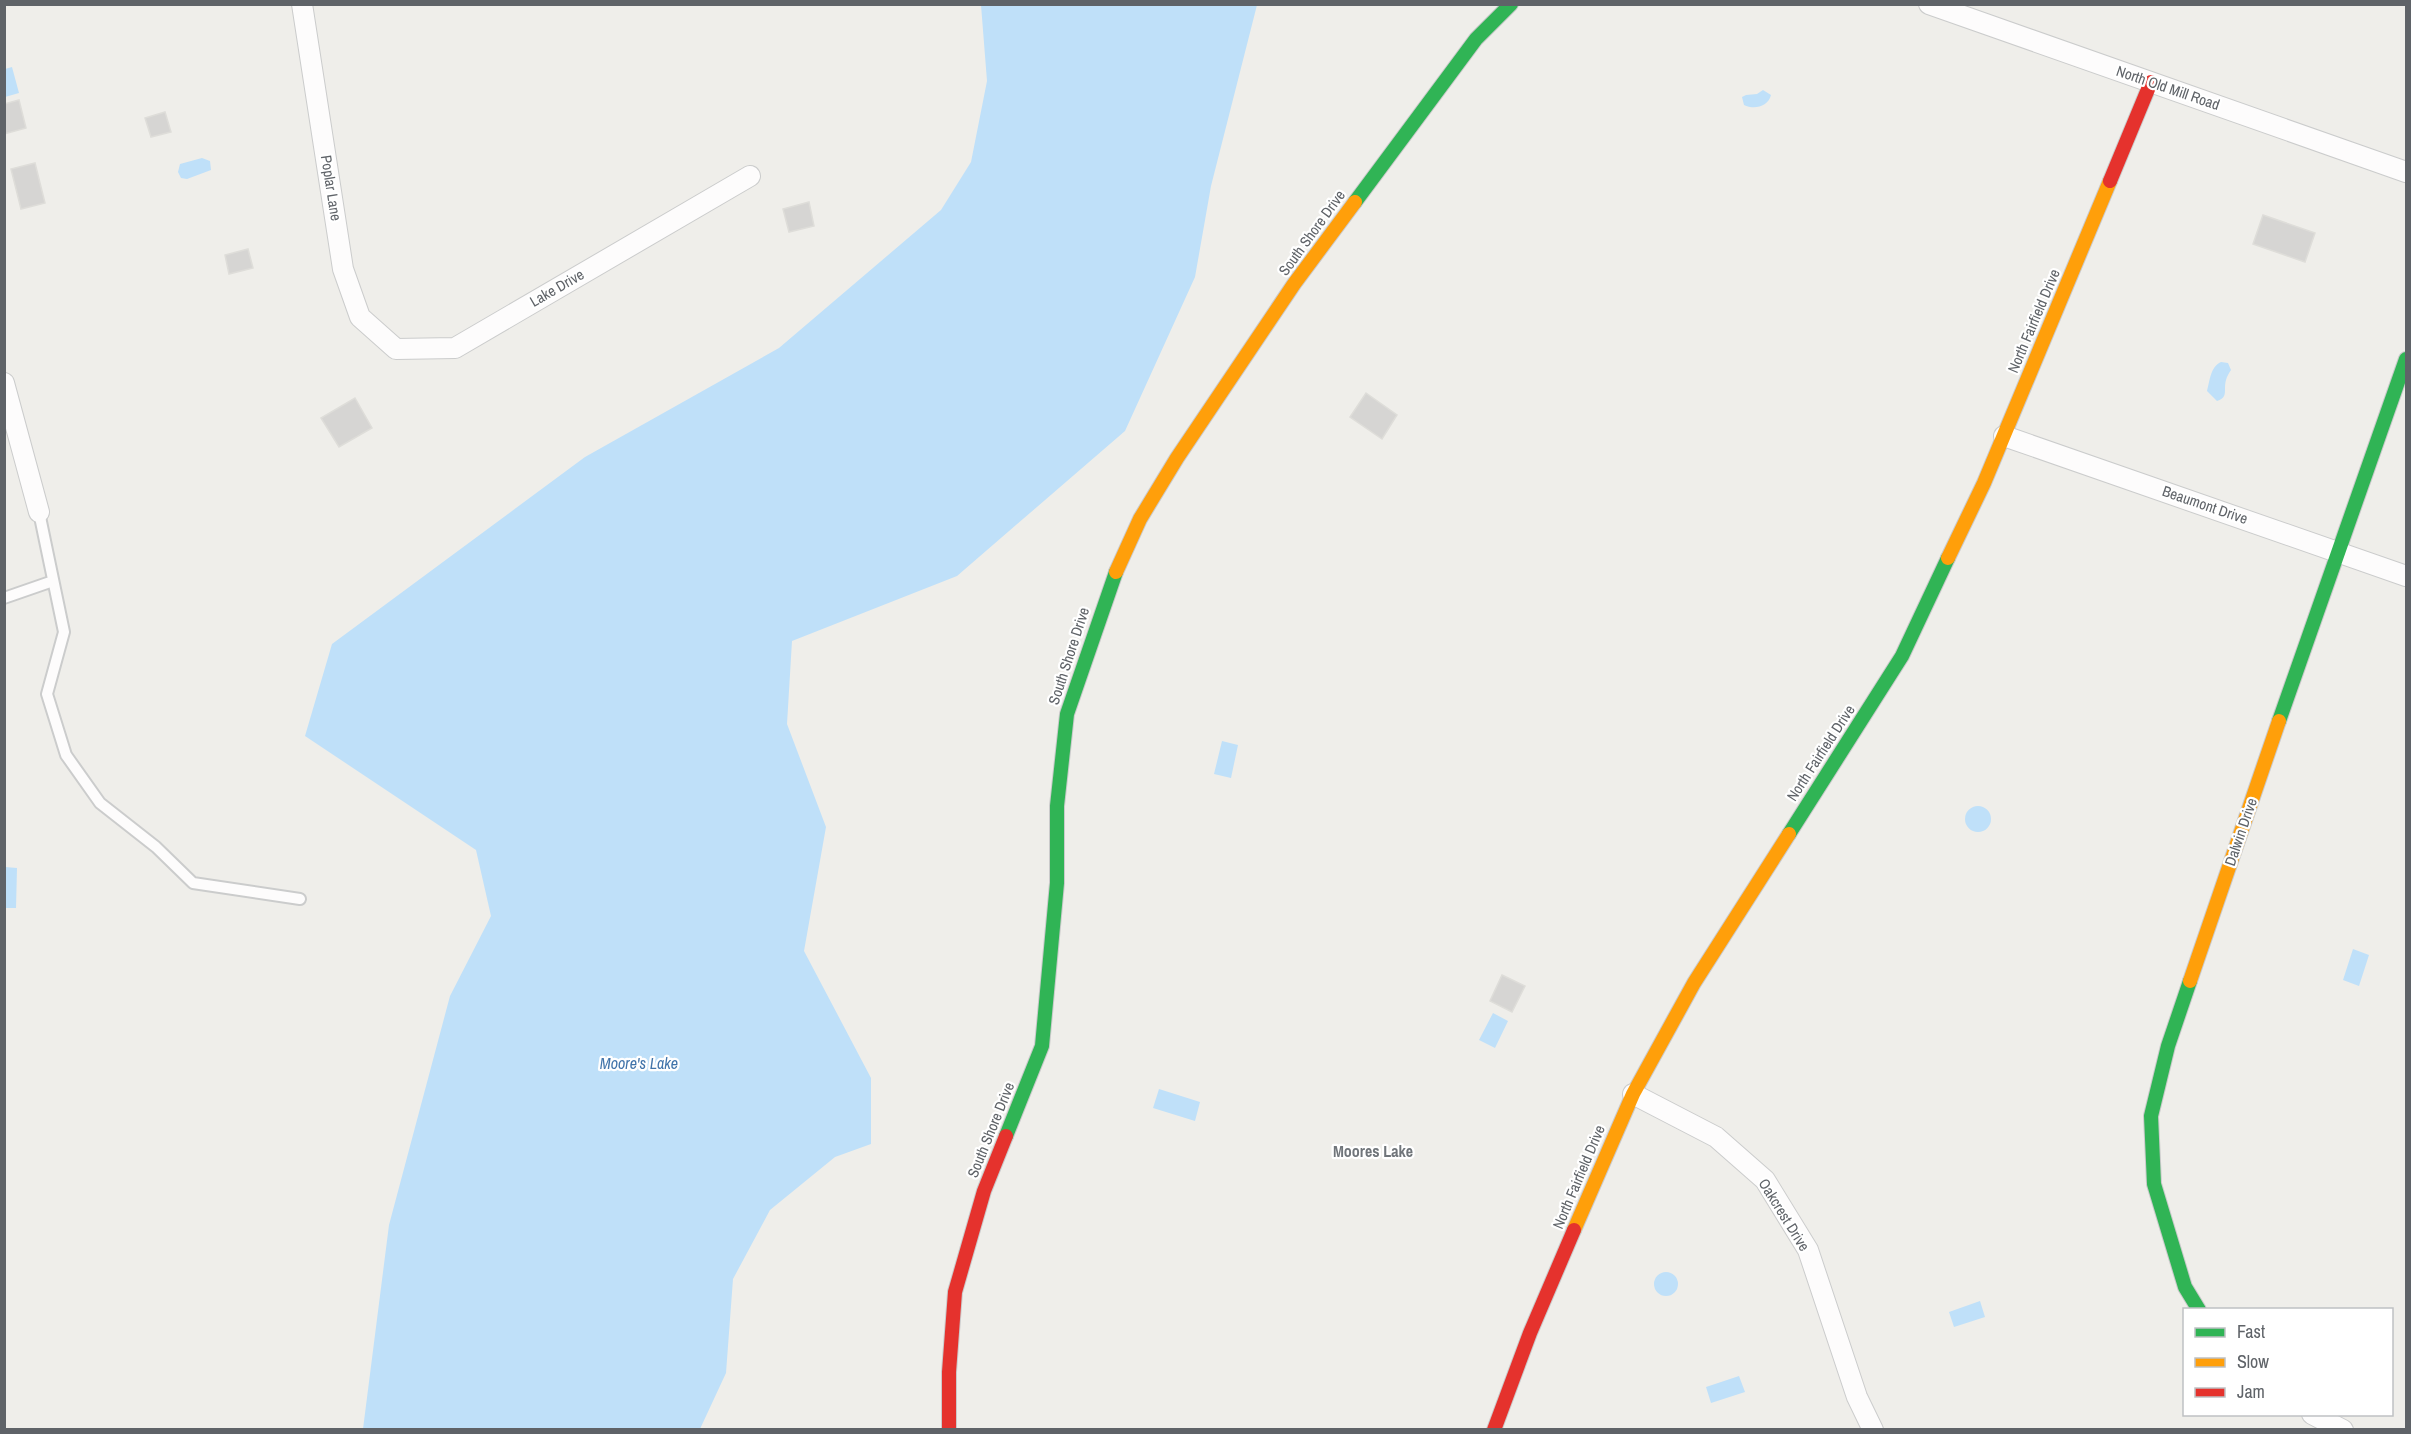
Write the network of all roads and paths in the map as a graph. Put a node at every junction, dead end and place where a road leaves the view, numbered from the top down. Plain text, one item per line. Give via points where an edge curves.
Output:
1 (302, 4) edge
2 (1511, 4) edge
3 (1929, 4) edge
4 (2151, 82) junction
5 (2406, 172) edge
6 (750, 176) dead end
7 (402, 349) joint
8 (2406, 359) edge
9 (4, 383) edge
10 (2004, 436) junction
11 (39, 512) joint
12 (2337, 551) junction
13 (2406, 576) edge
14 (53, 581) junction
15 (4, 598) edge
16 (300, 899) dead end
17 (1633, 1094) junction
18 (2198, 1308) edge
19 (2316, 1416) edge
20 (949, 1430) edge
21 (1494, 1430) edge
22 (1873, 1430) edge
23 (2343, 1430) edge

1 - 7 street, Poplar Lane via 343,269 360,317 396,349
2 - 20 street, South Shore Drive via 1476,39 1294,284 1177,458 1140,519 1109,586 1067,714 1057,806 1057,883 1042,1046 984,1191 955,1292
3 - 4 street, North Old Mill Road
4 - 5 street, North Old Mill Road
4 - 10 street, North Fairfield Drive
6 - 7 street, Lake Drive via 455,348
8 - 12 street, Dalwin Drive
9 - 11 street
10 - 12 street, Beaumont Drive
10 - 17 street, North Fairfield Drive via 1902,657 1694,983
11 - 14 lane
12 - 13 street, Beaumont Drive
12 - 18 street, Dalwin Drive via 2168,1046 2151,1116 2154,1185 2185,1287
14 - 15 lane
14 - 16 lane via 64,632 47,694 66,755 100,803 156,847 193,883
17 - 21 street, North Fairfield Drive via 1530,1333
17 - 22 street, Oakcrest Drive via 1716,1137 1765,1180 1808,1250 1857,1397
19 - 23 street

